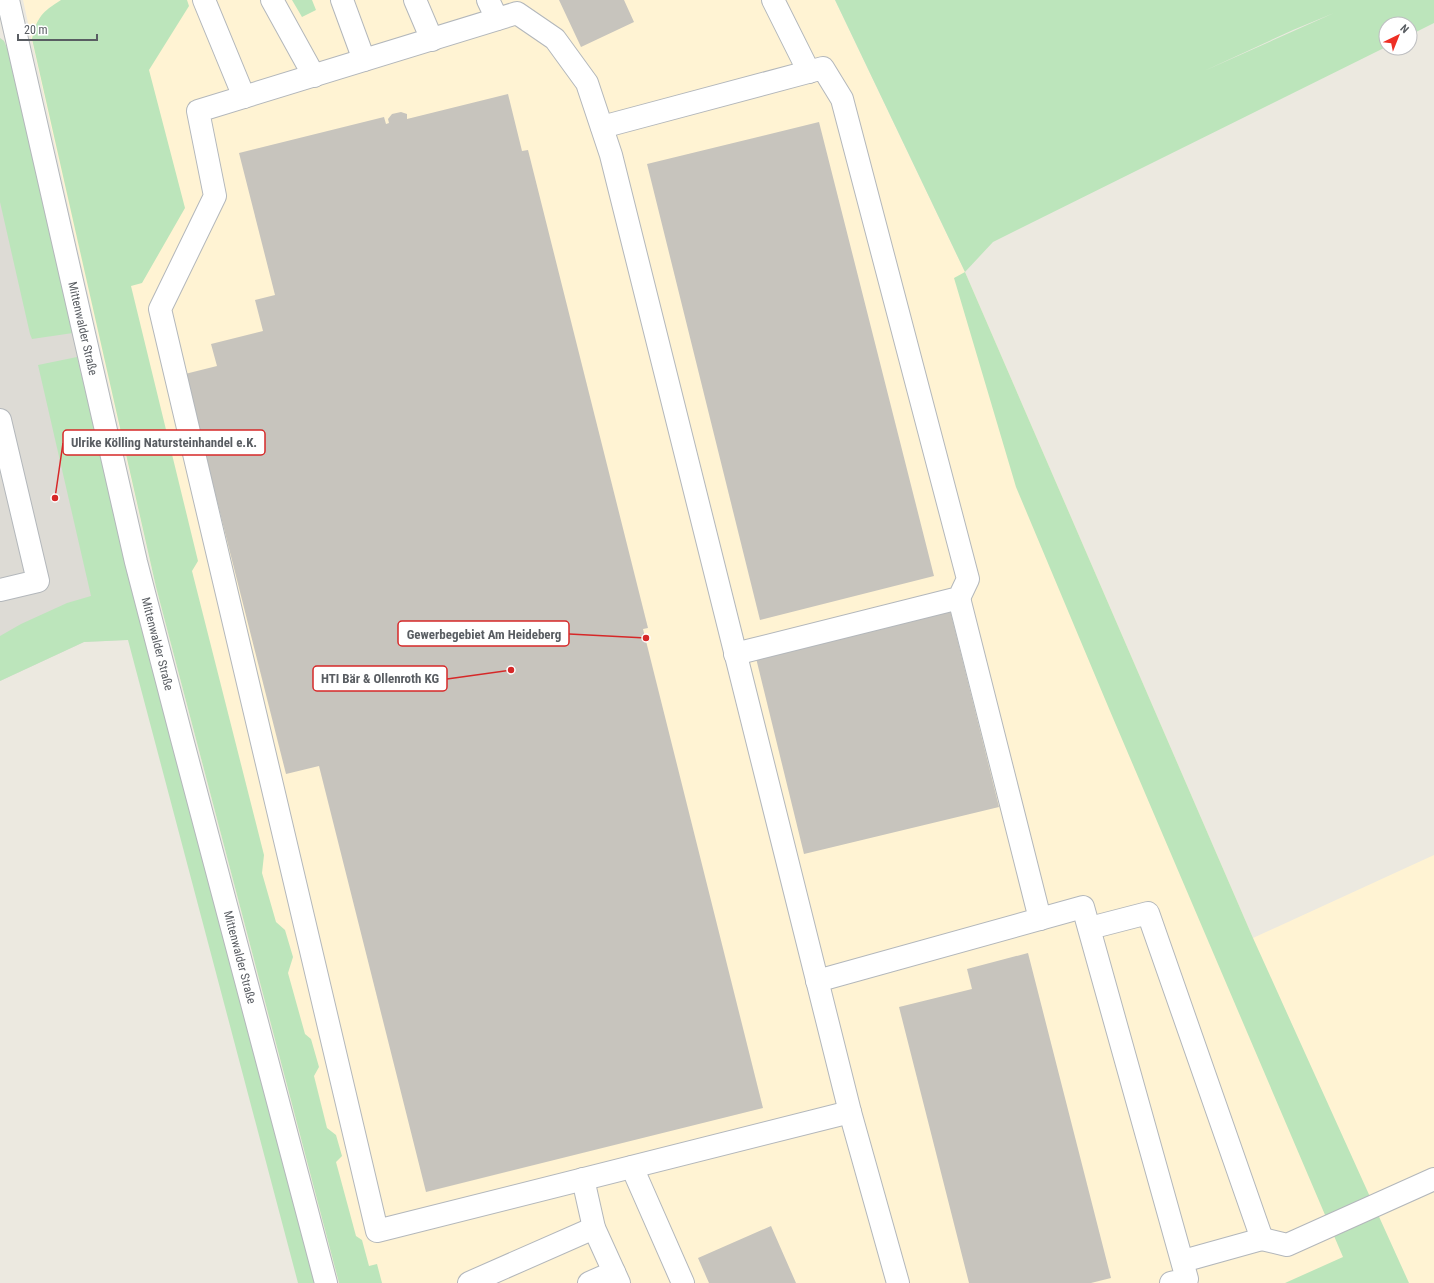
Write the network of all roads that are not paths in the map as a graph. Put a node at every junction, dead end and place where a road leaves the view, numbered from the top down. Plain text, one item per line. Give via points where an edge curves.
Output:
1 (204, 0) edge
2 (272, 0) edge
3 (342, 0) edge
4 (415, 0) edge
5 (773, 0) edge
6 (8, 2) edge
7 (506, 8) edge
8 (432, 40) junction
9 (364, 60) junction
10 (809, 72) junction
11 (314, 76) junction
12 (244, 97) junction
13 (602, 128) junction
14 (0, 420) edge
15 (0, 590) edge
16 (959, 598) junction
17 (735, 654) junction
18 (1040, 919) junction
19 (1090, 928) junction
20 (817, 981) junction
21 (850, 1112) junction
22 (632, 1167) junction
23 (583, 1179) junction
24 (1434, 1179) edge
25 (594, 1228) junction
26 (1262, 1239) junction
27 (1183, 1261) junction
28 (616, 1277) edge
29 (326, 1283) edge
30 (469, 1283) edge
31 (589, 1283) edge
32 (683, 1283) edge
33 (898, 1283) edge
34 (1171, 1283) edge

1 - 12 street
2 - 11 street
3 - 9 street
4 - 8 street
5 - 10 street
6 - 29 street, Mittenwalder Straße via 136,562
7 - 8 street
7 - 13 street via 555,39 587,83
8 - 9 street
9 - 11 street
10 - 13 street
10 - 16 street via 823,68 842,99 968,579
11 - 12 street
12 - 23 street via 198,111 215,196 160,309 377,1231
13 - 17 street via 615,170
14 - 15 street via 38,581
16 - 17 street
16 - 18 street
17 - 20 street
18 - 19 street via 1084,907
18 - 20 street
19 - 26 street via 1148,912
19 - 27 street
20 - 21 street
21 - 22 street
21 - 33 street
22 - 23 street
22 - 32 street
23 - 25 street
24 - 26 street via 1287,1245
25 - 28 street
25 - 30 street
26 - 27 street
27 - 34 street via 1187,1279
28 - 31 street

